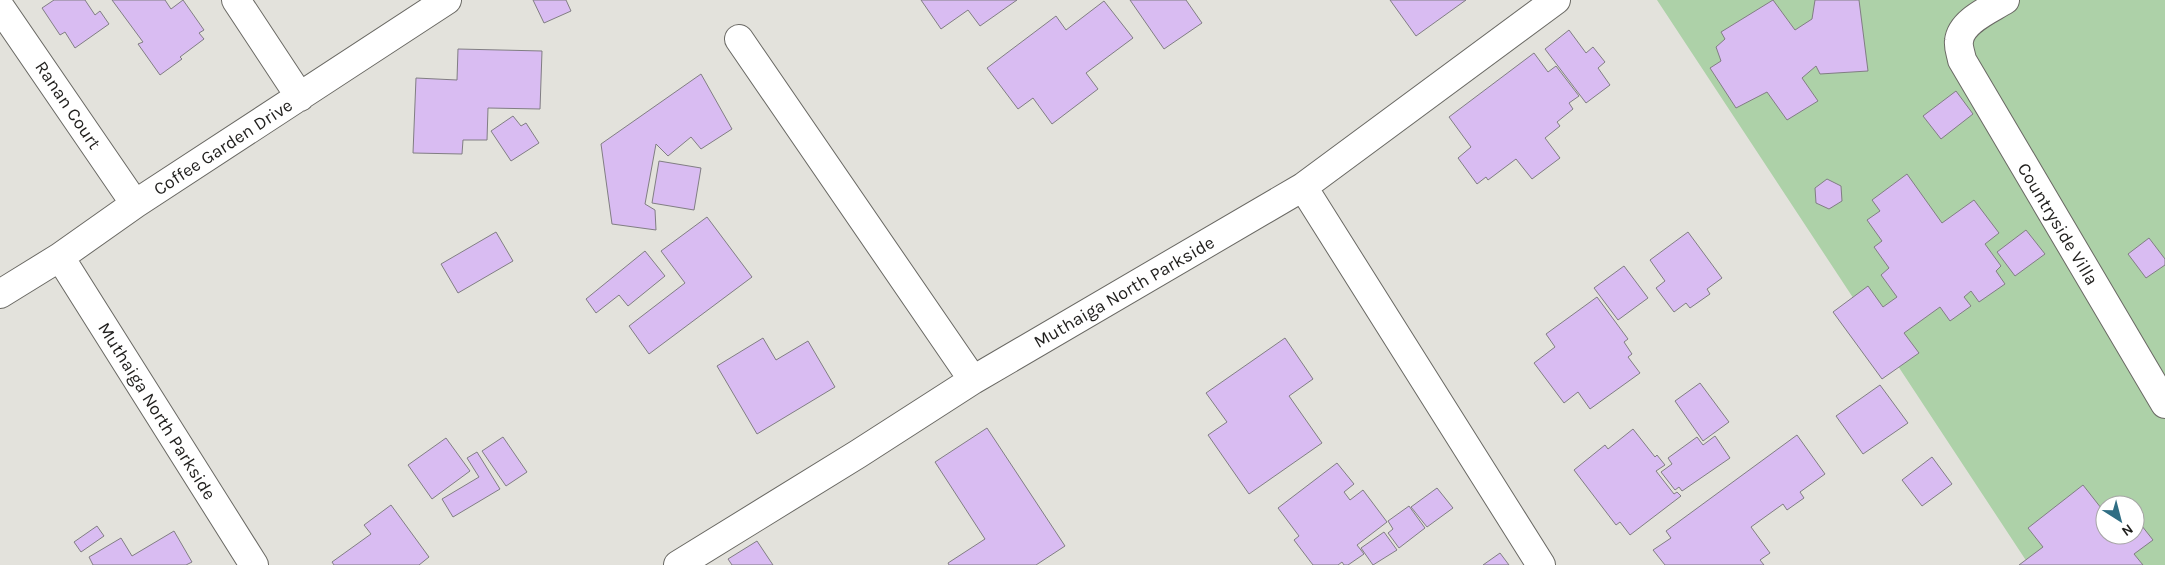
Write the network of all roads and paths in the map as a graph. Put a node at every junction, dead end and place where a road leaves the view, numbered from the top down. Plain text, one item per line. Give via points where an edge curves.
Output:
1 (236, 0) edge
2 (447, 0) edge
3 (1556, 0) edge
4 (2005, 0) edge
5 (0, 7) edge
6 (739, 39) dead end
7 (300, 97) junction
8 (1303, 187) junction
9 (135, 204) junction
10 (60, 258) junction
11 (0, 294) edge
12 (973, 380) junction
13 (2165, 404) edge
14 (254, 565) edge
15 (678, 565) edge
16 (1541, 565) edge

1 - 7 street
2 - 7 street, Coffee Garden Drive
3 - 8 street, Muthaiga North Parkside
4 - 13 street, Countryside Villa via 1968,24 1962,32 1959,41 1962,60
5 - 9 street, Ranan Court
6 - 12 street
7 - 9 street, Coffee Garden Drive
8 - 12 street, Muthaiga North Parkside
8 - 16 street
9 - 10 street, Coffee Garden Drive
10 - 11 street, Coffee Garden Drive
10 - 14 street, Muthaiga North Parkside
12 - 15 street, Muthaiga North Parkside

